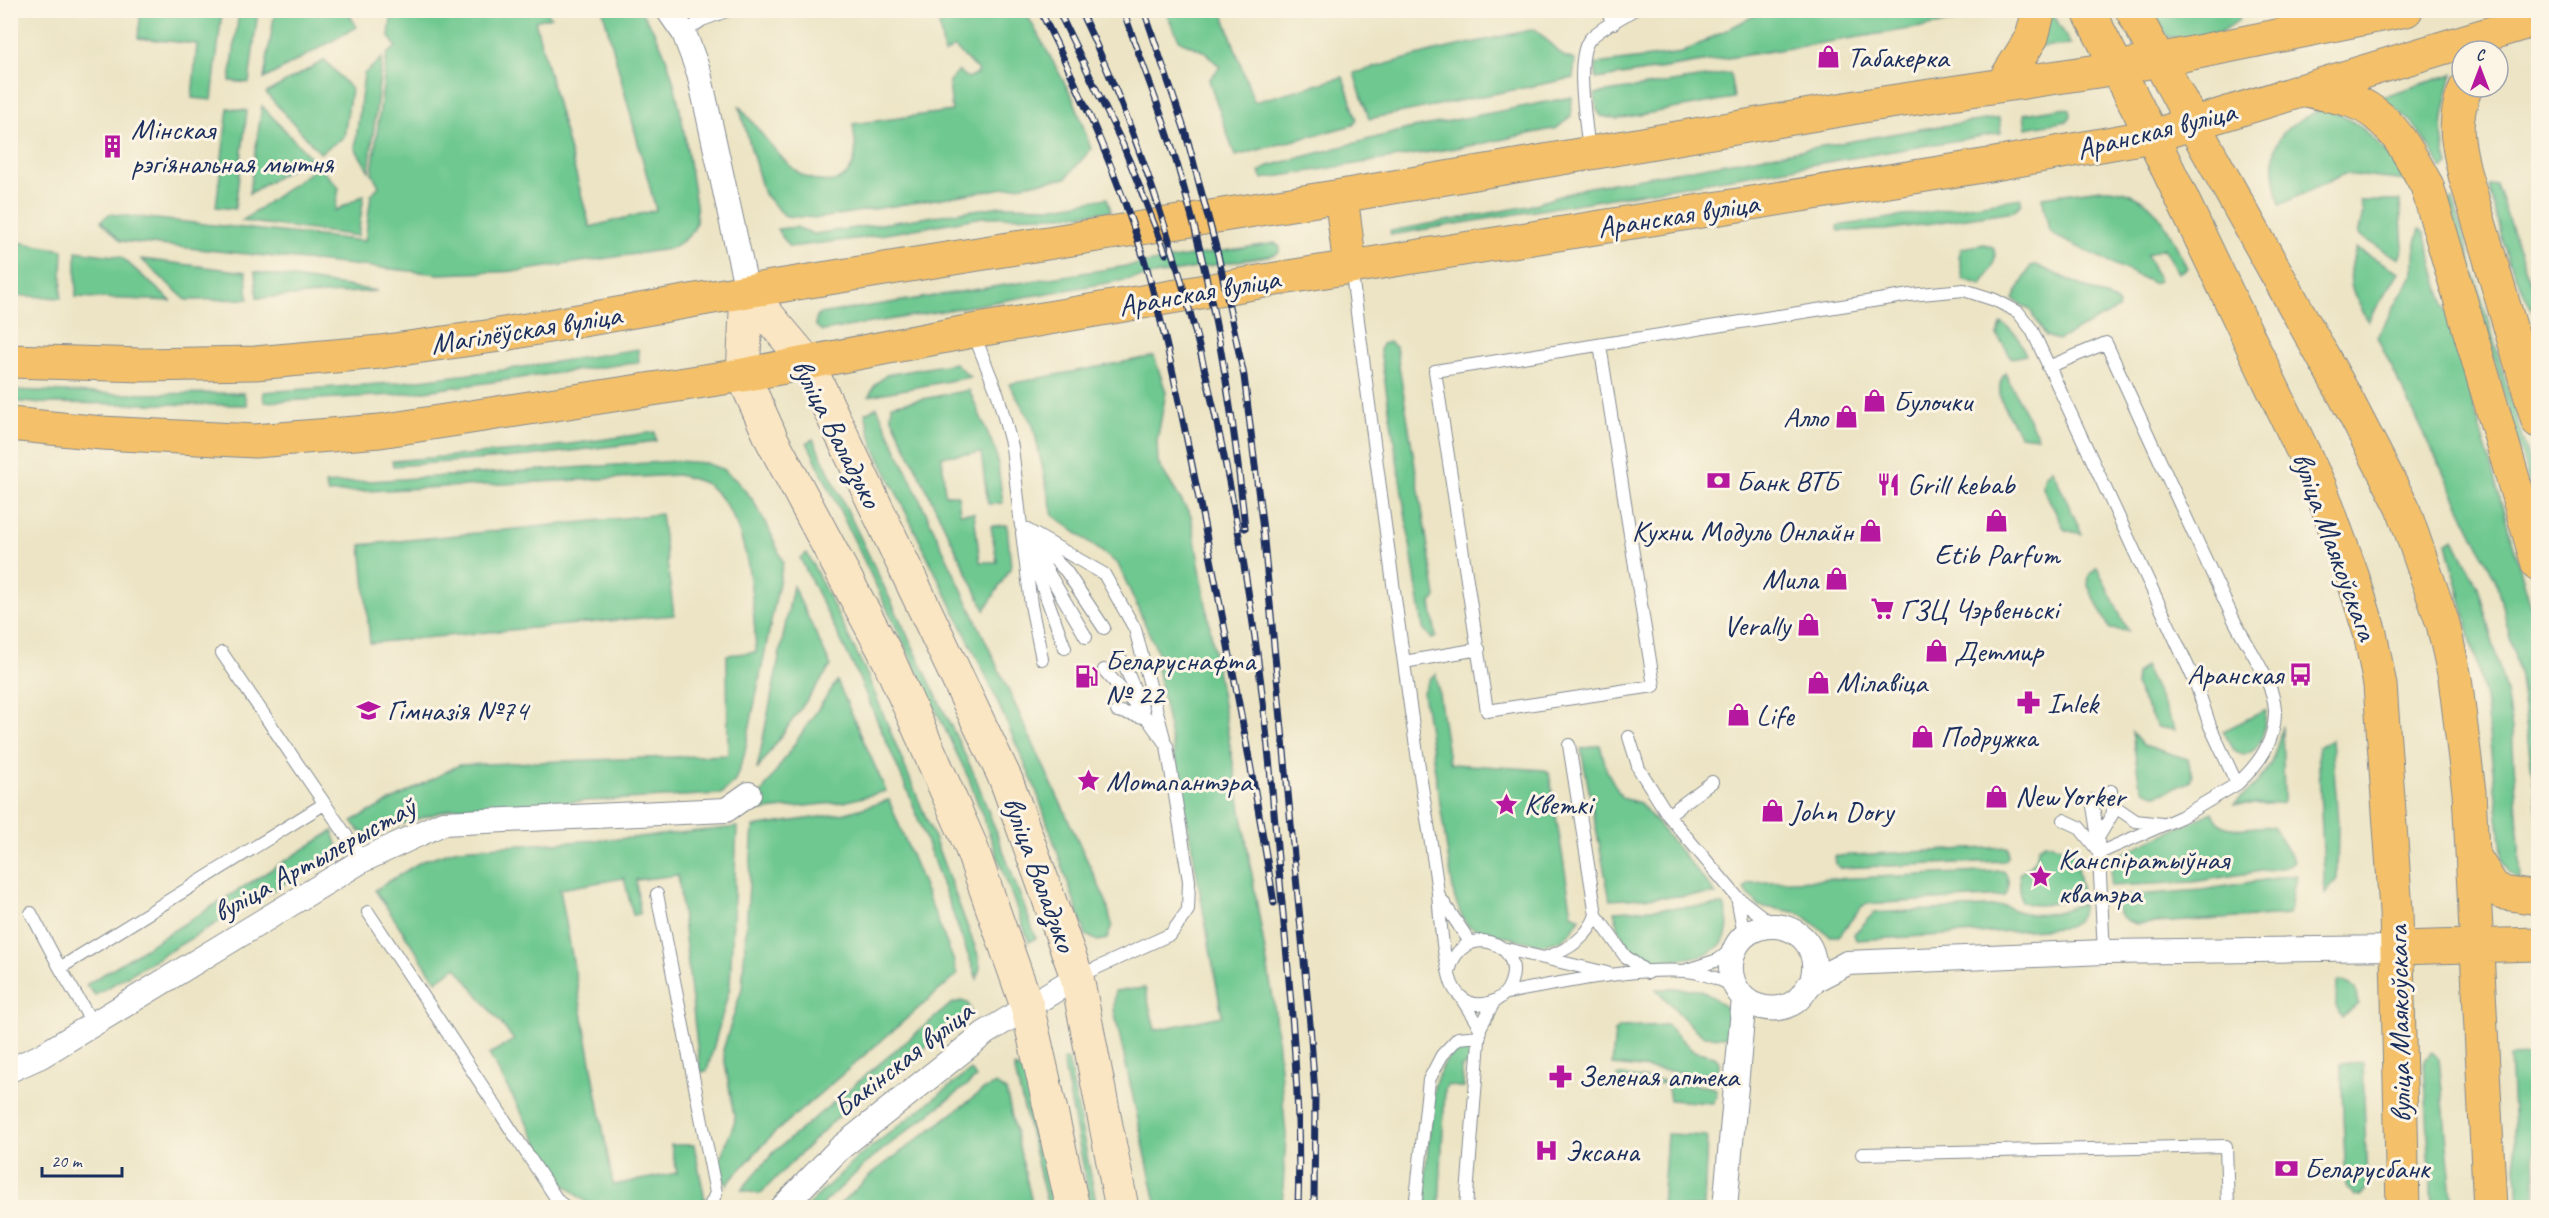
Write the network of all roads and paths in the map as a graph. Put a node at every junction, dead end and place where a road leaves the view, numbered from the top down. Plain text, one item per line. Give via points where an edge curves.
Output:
1 (668, 10) edge
2 (729, 10) edge
3 (1606, 10) edge
4 (1633, 10) edge
5 (2039, 10) edge
6 (2088, 10) edge
7 (2132, 10) edge
8 (2317, 10) edge
9 (2397, 13) edge
10 (2538, 20) edge
11 (1614, 23) junction
12 (684, 33) junction
13 (2499, 39) edge
14 (2450, 52) edge
15 (2158, 61) junction
16 (2118, 68) junction
17 (2002, 85) junction
18 (2305, 90) junction
19 (2461, 99) edge
20 (2193, 124) junction
21 (2152, 136) junction
22 (1590, 155) junction
23 (1341, 196) junction
24 (1350, 266) junction
25 (747, 291) junction
26 (972, 331) junction
27 (1600, 345) junction
28 (10, 361) edge
29 (807, 362) junction
30 (2048, 367) junction
31 (743, 375) junction
32 (2538, 421) edge
33 (10, 424) edge
34 (1021, 526) junction
35 (2538, 564) edge
36 (1104, 628) dead end
37 (1086, 637) dead end
38 (1065, 648) dead end
39 (1479, 649) junction
40 (222, 653) dead end
41 (1042, 659) dead end
42 (1122, 660) dead end
43 (1404, 662) junction
44 (1104, 670) dead end
45 (1117, 711) dead end
46 (1147, 718) junction
47 (1629, 738) dead end
48 (1569, 745) dead end
49 (1167, 746) junction
50 (1712, 782) dead end
51 (2237, 784) junction
52 (2111, 791) dead end
53 (749, 794) dead end
54 (2091, 800) dead end
55 (324, 804) junction
56 (2114, 806) junction
57 (1668, 815) junction
58 (2064, 820) dead end
59 (2163, 824) junction
60 (2098, 838) junction
61 (2471, 851) junction
62 (2099, 853) junction
63 (363, 860) junction
64 (657, 894) dead end
65 (1438, 894) junction
66 (1737, 897) junction
67 (2538, 898) edge
68 (368, 912) dead end
69 (31, 913) dead end
70 (1596, 915) junction
71 (1773, 924) junction
72 (1739, 941) junction
73 (1470, 942) junction
74 (2538, 944) edge
75 (2475, 947) junction
76 (1502, 948) junction
77 (1810, 948) junction
78 (2397, 948) junction
79 (2104, 952) junction
80 (1543, 958) junction
81 (1847, 963) junction
82 (60, 968) junction
83 (1686, 971) junction
84 (1449, 972) junction
85 (1648, 973) junction
86 (1614, 975) junction
87 (1077, 977) junction
88 (1812, 982) junction
89 (1739, 992) junction
90 (1506, 993) junction
91 (1460, 996) junction
92 (1494, 1002) junction
93 (1027, 1006) junction
94 (1773, 1009) junction
95 (93, 1024) junction
96 (1480, 1032) junction
97 (1741, 1033) junction
98 (10, 1070) edge
99 (1862, 1154) dead end
100 (567, 1207) edge
101 (708, 1207) edge
102 (782, 1208) edge
103 (1073, 1208) edge
104 (1122, 1208) edge
105 (1414, 1208) edge
106 (1466, 1208) edge
107 (1725, 1208) edge
108 (2228, 1208) edge
109 (2403, 1208) edge
110 (2490, 1208) edge

1 - 12 street
2 - 12 lane via 702,20
3 - 11 lane
4 - 11 lane
5 - 17 main road via 2032,37
6 - 16 main road, вуліца Маякоўскага
7 - 15 main road
8 - 9 main road
9 - 15 main road
10 - 13 main road, Аранская вуліца
11 - 22 lane via 1589,39 1585,52 1582,89
12 - 25 street via 699,73
14 - 18 main road, Аранская вуліца
15 - 16 main road
15 - 20 main road
16 - 17 main road
16 - 21 main road, вуліца Маякоўскага
17 - 22 main road
18 - 20 main road, Аранская вуліца
18 - 35 main road via 2354,101 2377,116 2400,137 2427,186
19 - 32 main road via 2456,134 2465,176
20 - 21 main road, Аранская вуліца
20 - 61 main road via 2403,508 2443,624 2455,678 2469,792
21 - 24 main road, Аранская вуліца
21 - 78 main road, вуліца Маякоўскага via 2320,487 2370,633 2380,685
22 - 23 main road
23 - 24 main road
23 - 25 main road
24 - 26 main road, Аранская вуліца
24 - 43 lane
25 - 28 main road, Магілёўская вуліца via 380,352 243,363
25 - 29 main road, вуліца Валадзько
25 - 31 main road, вуліца Валадзько
26 - 29 main road, Аранская вуліца
26 - 34 lane via 998,394 1012,447
27 - 30 lane via 1910,295 1964,290 2018,312 2032,330
27 - 39 lane via 1435,371
27 - 39 lane via 1654,686 1487,711
29 - 31 main road
29 - 87 main road, вуліца Валадзько via 1006,780
30 - 51 lane via 2196,684
30 - 51 lane via 2106,343 2234,621 2271,691 2275,709 2273,730 2265,752
31 - 33 main road via 380,431 255,441
31 - 93 main road, вуліца Валадзько via 772,440 887,656 970,844
34 - 36 lane via 1066,571
34 - 37 lane
34 - 38 lane
34 - 41 lane
34 - 49 lane via 1104,574 1135,630
39 - 43 lane
40 - 55 lane
42 - 46 lane
43 - 65 lane
44 - 46 lane
45 - 46 lane
46 - 49 lane
47 - 57 lane via 1639,769
48 - 70 lane
49 - 87 lane via 1189,881 1188,910 1171,934
50 - 57 lane
51 - 59 lane
52 - 56 lane
53 - 63 street, вуліца Артылерыстаў via 726,810 443,823
54 - 60 lane
55 - 63 lane
55 - 82 lane
56 - 59 lane via 2136,821
56 - 60 lane
57 - 66 lane
58 - 62 lane via 2079,827
59 - 62 lane
60 - 62 lane
61 - 67 main road via 2492,886 2503,893
61 - 75 main road
62 - 79 lane
63 - 95 street, вуліца Артылерыстаў
64 - 101 lane via 716,1193
65 - 73 lane
65 - 84 lane via 1441,941
66 - 71 lane
66 - 72 lane
68 - 100 lane via 558,1201
69 - 82 lane
70 - 80 lane via 1573,945
70 - 85 lane via 1625,956
71 - 72 street via 1758,927
71 - 77 street via 1801,935
72 - 83 lane via 1718,960
72 - 89 street via 1730,967
73 - 76 lane via 1481,940
73 - 84 lane via 1459,949
74 - 75 main road
75 - 78 main road
75 - 110 main road
76 - 80 lane
76 - 90 lane via 1513,969
77 - 81 street
77 - 88 street via 1815,964
78 - 79 street
78 - 109 main road, вуліца Маякоўскага
79 - 81 street
80 - 86 lane
81 - 88 street
82 - 95 lane
83 - 85 lane
83 - 89 lane via 1715,977
84 - 91 lane
85 - 86 lane
86 - 90 lane
87 - 93 street, Бакінская вуліца
87 - 104 main road, вуліца Валадзько
88 - 94 street via 1796,1002
89 - 94 street via 1757,1006
89 - 97 street
90 - 92 lane
91 - 92 lane via 1470,1002
91 - 96 lane
92 - 96 lane
93 - 102 street, Бакінская вуліца via 984,1033 839,1149
93 - 103 main road, вуліца Валадзько
94 - 97 street
95 - 98 street, вуліца Артылерыстаў
96 - 105 lane via 1458,1038 1442,1055 1428,1080
96 - 106 lane
97 - 107 street
99 - 108 lane via 2226,1146

